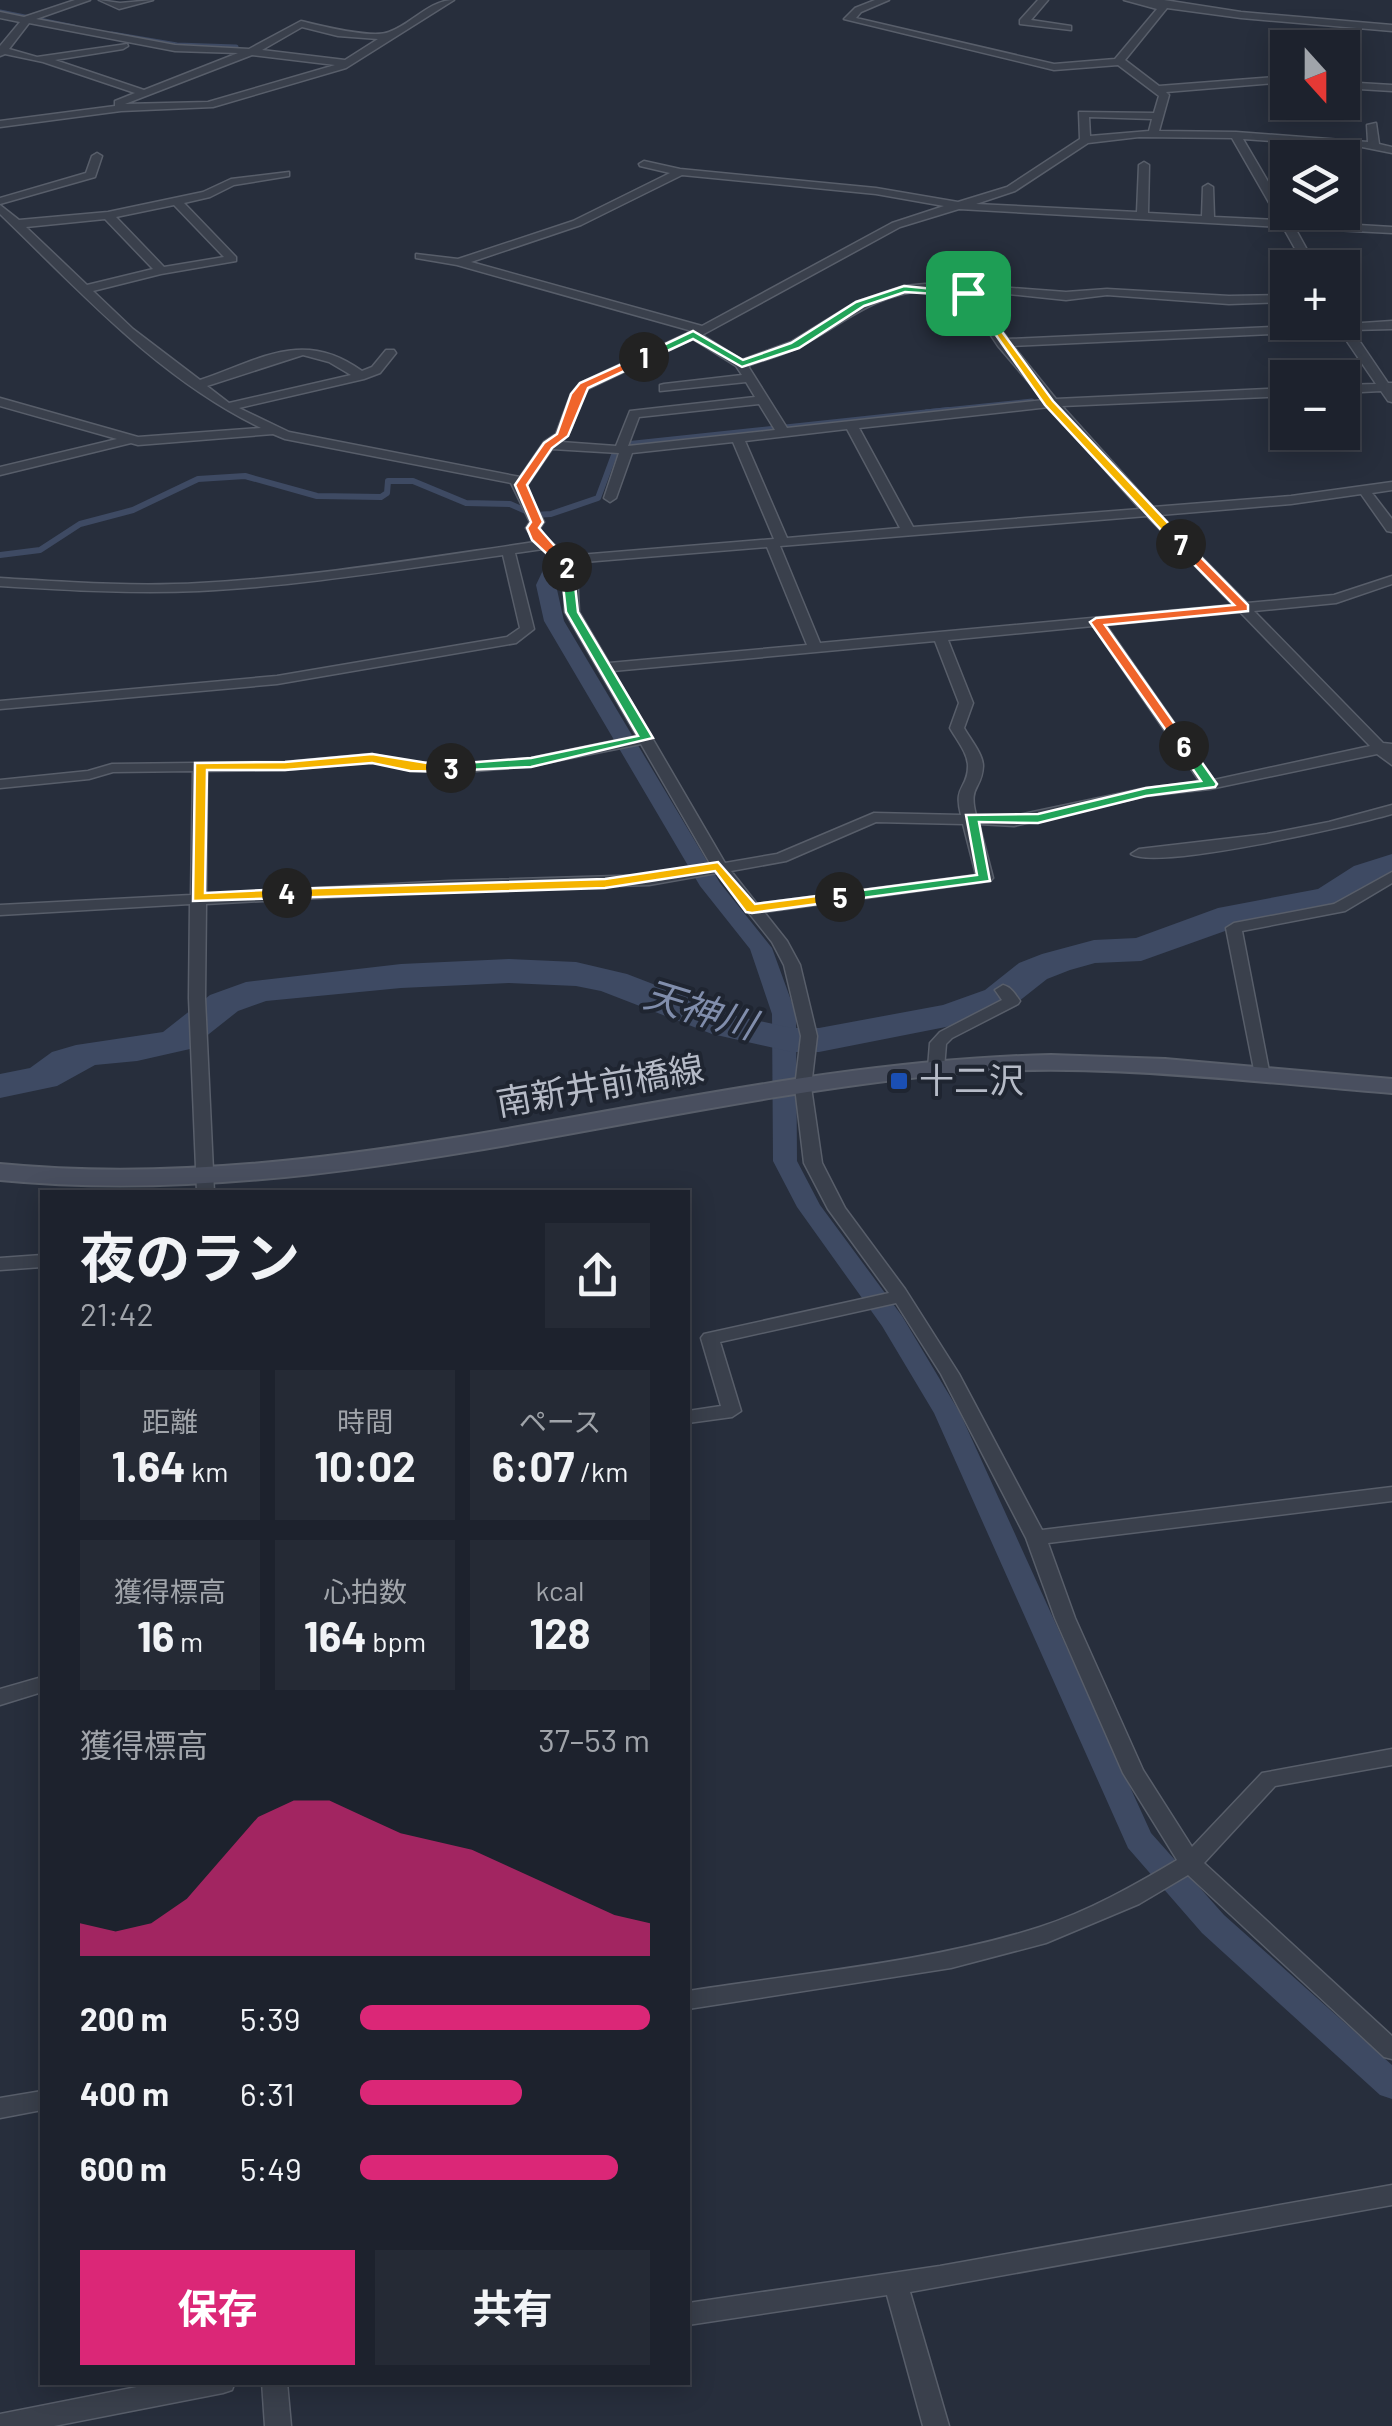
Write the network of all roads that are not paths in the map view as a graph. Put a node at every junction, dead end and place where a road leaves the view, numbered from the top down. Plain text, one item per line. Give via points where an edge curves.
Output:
1 (85, 0) edge
2 (104, 0) edge
3 (148, 0) edge
4 (424, 0) edge
5 (884, 0) edge
6 (1043, 0) edge
7 (1129, 0) edge
8 (1160, 2) edge
9 (444, 4) edge
10 (0, 15) edge
11 (28, 18) junction
12 (1067, 28) dead end
13 (1392, 28) edge
14 (384, 37) junction
15 (143, 42) junction
16 (3, 45) edge
17 (251, 52) junction
18 (41, 59) junction
19 (1120, 62) junction
20 (346, 64) junction
21 (1270, 80) edge
22 (1360, 85) edge
23 (1159, 88) junction
24 (1392, 88) edge
25 (142, 92) junction
26 (121, 108) junction
27 (1159, 116) junction
28 (0, 124) edge
29 (1372, 125) dead end
30 (1153, 134) junction
31 (1236, 135) junction
32 (1085, 140) junction
33 (1374, 146) junction
34 (1392, 150) edge
35 (97, 156) dead end
36 (644, 164) dead end
37 (1144, 165) dead end
38 (680, 172) junction
39 (285, 174) dead end
40 (1208, 187) dead end
41 (1270, 197) edge
42 (176, 201) junction
43 (961, 206) junction
44 (0, 207) edge
45 (108, 215) junction
46 (1142, 216) junction
47 (1208, 220) junction
48 (1270, 223) edge
49 (18, 224) junction
50 (1360, 228) edge
51 (1392, 230) edge
52 (420, 256) dead end
53 (458, 262) junction
54 (161, 271) junction
55 (86, 290) junction
56 (968, 293) junction
57 (1270, 299) edge
58 (1360, 325) edge
59 (1392, 325) edge
60 (1270, 329) edge
61 (698, 332) junction
62 (1352, 340) edge
63 (1002, 342) junction
64 (390, 353) dead end
65 (742, 364) junction
66 (360, 376) junction
67 (750, 378) junction
68 (198, 385) junction
69 (664, 388) dead end
70 (1360, 390) edge
71 (1389, 391) edge
72 (1270, 393) edge
73 (763, 400) junction
74 (0, 402) edge
75 (1049, 403) junction
76 (227, 407) junction
77 (852, 425) junction
78 (270, 430) junction
79 (783, 433) junction
80 (738, 439) junction
81 (129, 440) junction
82 (548, 445) junction
83 (624, 450) junction
84 (0, 471) edge
85 (521, 485) junction
86 (1392, 486) edge
87 (1364, 490) junction
88 (610, 498) dead end
89 (1149, 512) junction
90 (1392, 528) edge
91 (908, 531) junction
92 (777, 543) junction
93 (546, 544) junction
94 (508, 550) junction
95 (564, 560) junction
96 (1392, 580) edge
97 (0, 582) edge
98 (1244, 608) junction
99 (1096, 622) junction
100 (940, 636) junction
101 (816, 648) junction
102 (603, 668) junction
103 (0, 704) edge
104 (646, 738) junction
105 (1386, 747) edge
106 (1392, 760) edge
107 (200, 766) junction
108 (0, 784) edge
109 (1210, 784) junction
110 (1392, 810) edge
111 (971, 818) junction
112 (1140, 854) dead end
113 (718, 866) junction
114 (1392, 877) edge
115 (198, 898) junction
116 (752, 908) junction
117 (0, 910) edge
118 (1006, 994) dead end
119 (936, 1068) junction
120 (1262, 1076) junction
121 (1392, 1086) edge
122 (803, 1087) junction
123 (0, 1172) edge
124 (206, 1187) edge
125 (40, 1261) edge
126 (0, 1264) edge
127 (893, 1297) junction
128 (690, 1417) edge
129 (1392, 1494) edge
130 (1036, 1538) junction
131 (40, 1687) edge
132 (0, 1697) edge
133 (1392, 1757) edge
134 (1190, 1863) junction
135 (690, 2000) edge
136 (1392, 2050) edge
137 (40, 2102) edge
138 (0, 2108) edge
139 (1392, 2195) edge
140 (896, 2284) junction
141 (690, 2314) edge
142 (207, 2385) edge
143 (274, 2385) edge
144 (0, 2424) edge
145 (278, 2426) edge
146 (936, 2426) edge

1 - 11 street
2 - 3 street via 119,6
4 - 9 street
5 - 19 street via 849,19 1054,67
6 - 12 street via 1024,22
7 - 8 street
8 - 13 street
8 - 19 street via 1157,20
9 - 14 street
10 - 11 street
11 - 15 street
11 - 16 street
14 - 17 street via 301,24
14 - 20 street
15 - 17 street
15 - 18 street
16 - 18 street
17 - 20 street
17 - 25 street
18 - 25 street
19 - 23 street
20 - 26 street via 209,105
21 - 23 street
22 - 24 street
23 - 27 street via 1165,98
25 - 26 street via 119,103
26 - 28 street
27 - 30 street
27 - 32 street via 1083,114
29 - 33 street
30 - 31 street
30 - 32 street
31 - 33 street
31 - 41 street
32 - 43 street via 1029,180
33 - 34 street
35 - 44 street via 91,175
36 - 38 street
37 - 46 street
38 - 43 street
38 - 53 street via 577,224
39 - 42 street via 231,182 206,196
40 - 47 street
42 - 45 street
42 - 54 street via 232,258
43 - 46 street
43 - 61 street via 896,225
44 - 49 street
45 - 49 street
45 - 54 street
46 - 47 street
47 - 48 street
49 - 55 street
50 - 51 street
52 - 53 street
53 - 61 street
54 - 55 street
55 - 68 street
56 - 57 street
56 - 63 street
56 - 65 street via 904,289 860,304 795,346
58 - 59 street
60 - 63 street
61 - 65 street
61 - 82 street via 584,386 562,436
62 - 71 street
63 - 75 street
64 - 66 street
65 - 67 street
66 - 68 street via 346,364 300,350
66 - 76 street
67 - 69 street
67 - 73 street
68 - 76 street
70 - 71 street
72 - 75 street
73 - 79 street
73 - 83 street via 634,414
74 - 81 street
75 - 77 street
75 - 89 street
76 - 78 street
77 - 79 street
77 - 91 street
78 - 81 street
78 - 85 street
79 - 80 street
80 - 83 street
80 - 92 street
81 - 84 street
82 - 83 street
82 - 85 street
83 - 88 street
85 - 93 street via 537,522 533,528
86 - 87 street
87 - 89 street
87 - 90 street
89 - 91 street
89 - 98 street
91 - 92 street
92 - 95 street
92 - 101 street
93 - 94 street
93 - 95 street
94 - 97 street via 153,590
94 - 103 street via 527,628 511,640 277,680
95 - 102 street via 572,612
96 - 98 street via 1336,599
98 - 99 street
98 - 105 street
99 - 100 street
99 - 109 street
100 - 101 street
100 - 111 street via 966,703 957,728 978,762 964,797
101 - 102 street
102 - 104 street
104 - 107 street via 465,768 372,758
104 - 113 street
105 - 106 street
105 - 109 street
107 - 108 street via 112,768
107 - 115 street
109 - 111 street via 1038,818
110 - 112 street via 1318,831
111 - 113 street via 874,817 795,854
111 - 116 street via 985,878
113 - 115 street via 605,884
113 - 116 street
114 - 120 street via 1338,908 1234,928
115 - 117 street
115 - 124 street
116 - 122 street via 800,985 809,1044
118 - 119 street via 1012,1001 946,1035 935,1051
119 - 120 main road, 南新井前橋線 via 1063,1063
119 - 122 main road, 南新井前橋線
120 - 121 main road, 南新井前橋線
122 - 124 main road, 南新井前橋線
122 - 127 street via 813,1163
123 - 124 main road, 南新井前橋線
125 - 126 street
127 - 128 street via 710,1338 732,1412
127 - 130 street via 950,1374
129 - 130 street
130 - 134 street via 1134,1773
131 - 132 street
133 - 134 street via 1269,1779
134 - 135 street via 1131,1898 1046,1934 951,1959
134 - 136 street
137 - 138 street
139 - 140 street
140 - 141 street
140 - 146 street
142 - 144 street
143 - 145 street

